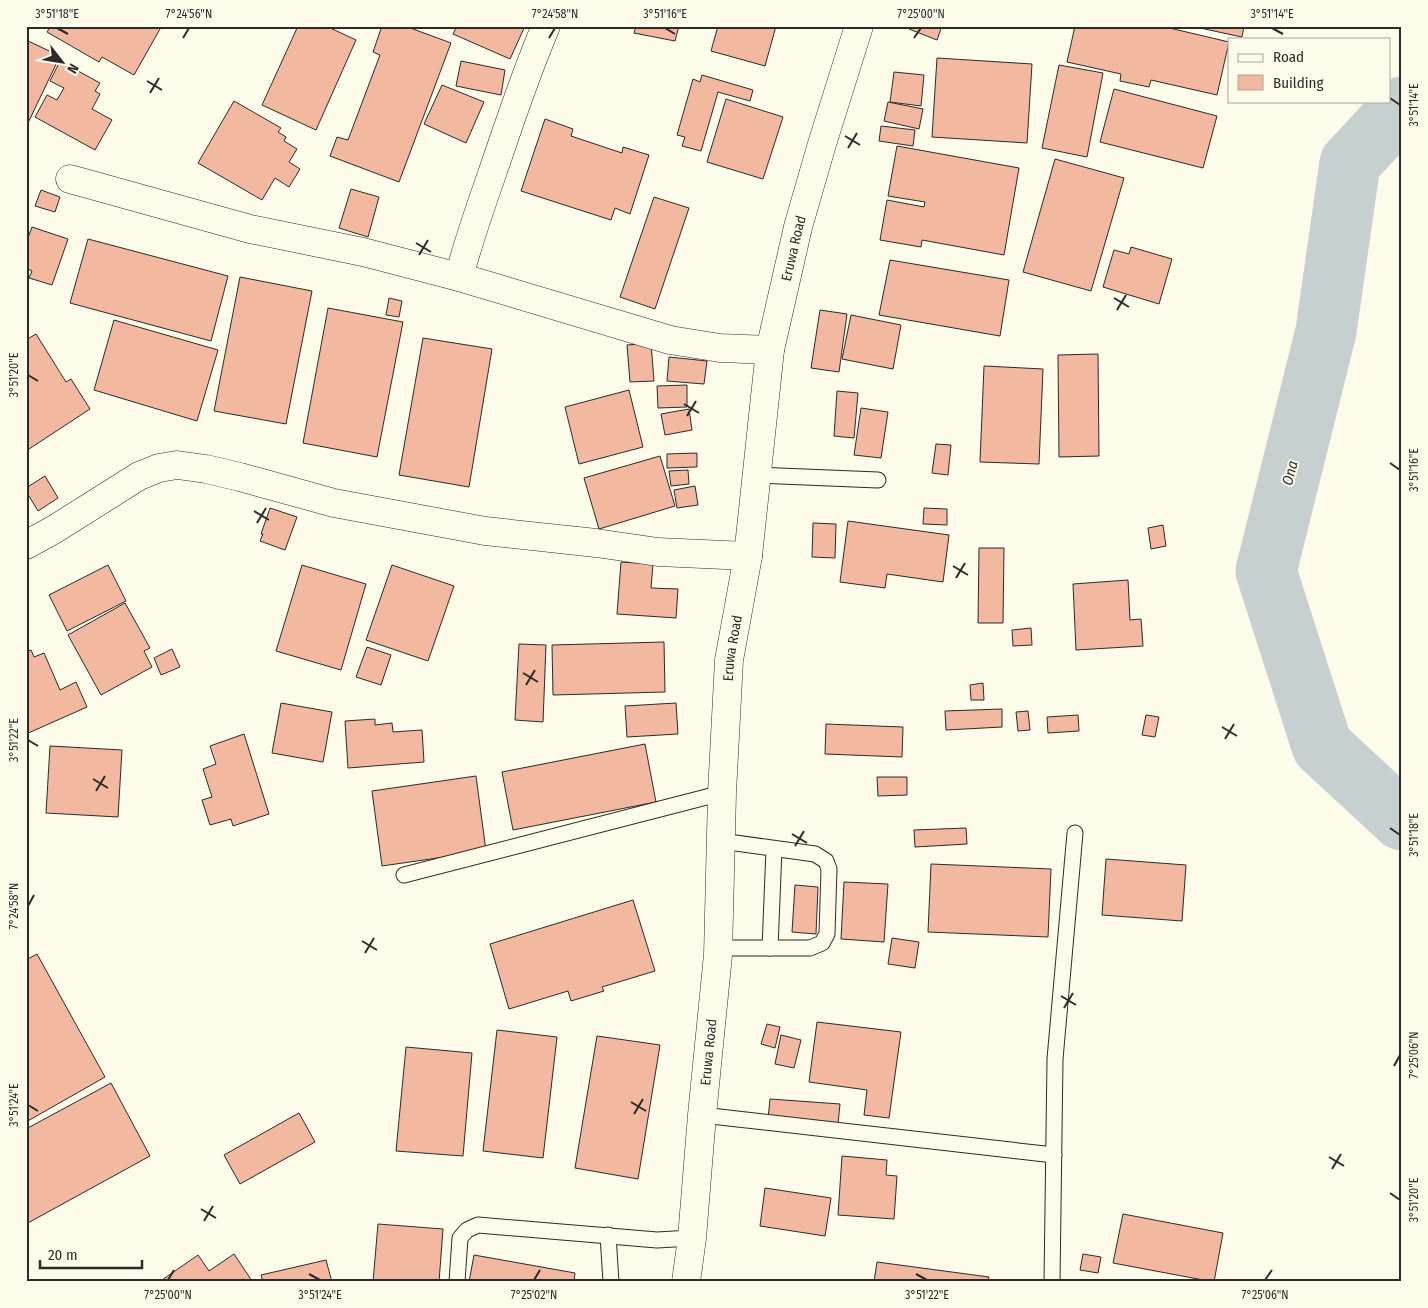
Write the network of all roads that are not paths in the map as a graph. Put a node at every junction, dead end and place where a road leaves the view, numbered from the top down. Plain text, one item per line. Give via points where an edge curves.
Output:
1 (546, 26) edge
2 (859, 26) edge
3 (70, 179) dead end
4 (459, 277) junction
5 (770, 350) junction
6 (757, 475) junction
7 (878, 480) dead end
8 (26, 545) edge
9 (748, 556) junction
10 (722, 793) junction
11 (1075, 832) dead end
12 (721, 841) junction
13 (774, 849) junction
14 (404, 875) dead end
15 (718, 948) junction
16 (770, 948) junction
17 (702, 1115) junction
18 (1054, 1155) junction
19 (608, 1235) junction
20 (692, 1238) junction
21 (458, 1282) edge
22 (611, 1282) edge
23 (686, 1282) edge
24 (1052, 1282) edge

1 - 4 street via 530,64
2 - 5 street, Eruwa Road via 798,227
3 - 4 street via 250,229 363,252
4 - 5 street via 670,340 720,348
5 - 6 street, Eruwa Road
6 - 7 lane
6 - 9 street, Eruwa Road
8 - 9 street via 139,476 159,468 177,466 206,469 334,502 485,531 658,552
9 - 10 street, Eruwa Road via 729,660
10 - 12 street, Eruwa Road
10 - 14 lane
11 - 18 lane via 1055,1060
12 - 13 lane
12 - 15 street, Eruwa Road
13 - 16 lane
13 - 16 lane via 815,854 826,861 829,869 828,925 822,943 810,948
15 - 16 lane
15 - 17 street, Eruwa Road
17 - 18 lane
17 - 20 street, Eruwa Road
18 - 24 lane
19 - 20 lane via 657,1240
19 - 21 lane via 478,1225 460,1238
19 - 22 lane
20 - 23 street, Eruwa Road

